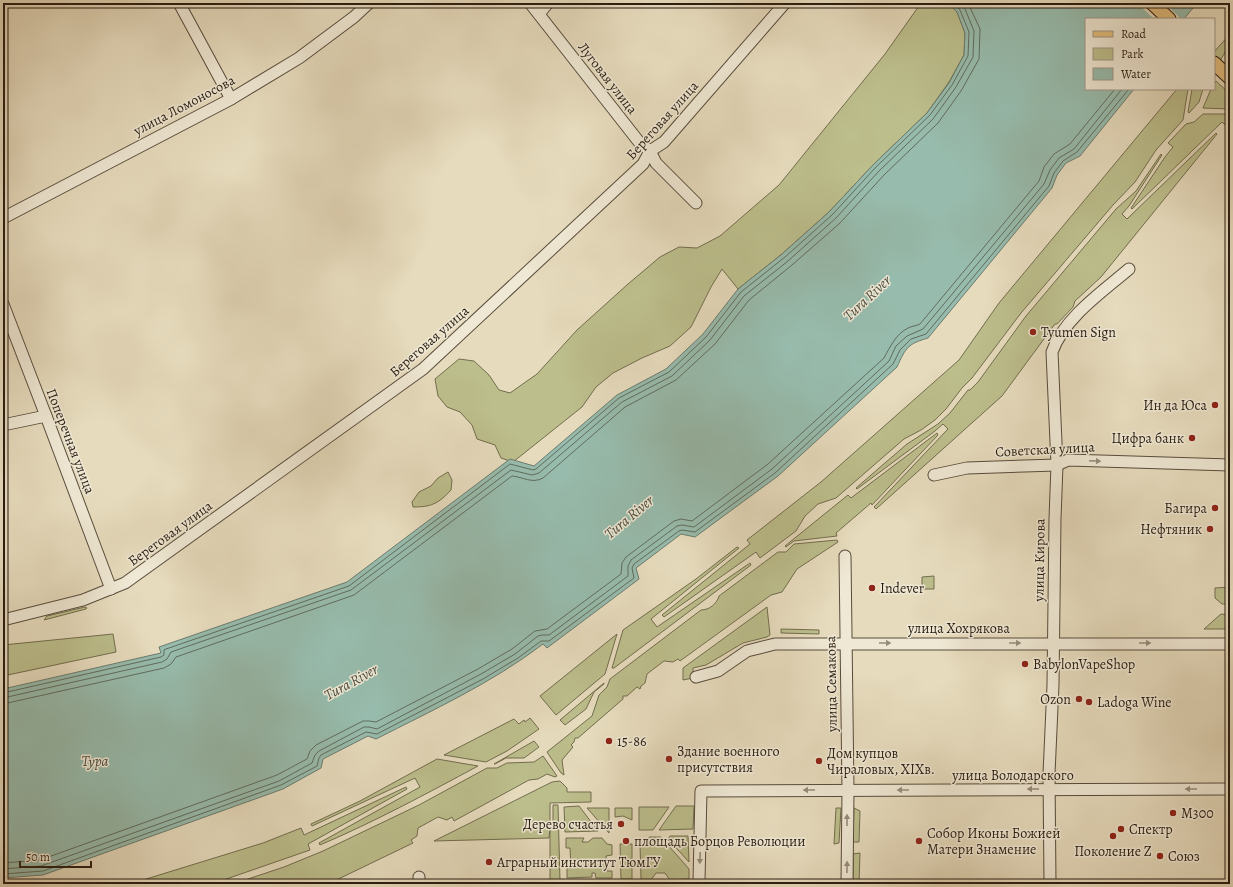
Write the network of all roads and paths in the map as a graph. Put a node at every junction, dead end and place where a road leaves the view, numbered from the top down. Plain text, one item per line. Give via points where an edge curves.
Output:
1 (179, 3) edge
2 (369, 3) edge
3 (530, 3) edge
4 (548, 3) edge
5 (785, 3) edge
6 (1152, 3) edge
7 (539, 14) junction
8 (1168, 18) edge
9 (1215, 64) edge
10 (1230, 78) edge
11 (231, 98) junction
12 (650, 151) junction
13 (696, 203) dead end
14 (3, 218) edge
15 (1129, 269) dead end
16 (3, 304) edge
17 (46, 416) junction
18 (3, 425) edge
19 (1058, 465) junction
20 (1230, 465) edge
21 (934, 475) dead end
22 (845, 556) dead end
23 (111, 590) junction
24 (3, 620) edge
25 (1054, 643) junction
26 (846, 644) junction
27 (1230, 644) edge
28 (696, 677) dead end
29 (1049, 789) junction
30 (1230, 789) edge
31 (848, 790) junction
32 (700, 884) edge
33 (847, 884) edge
34 (1050, 884) edge

1 - 11 street
2 - 11 street, улица Ломоносова via 299,58
3 - 7 street, Луговая улица
4 - 7 street
5 - 12 street, Береговая улица via 664,142
6 - 8 main road
7 - 12 street, Луговая улица via 639,142
9 - 10 main road
11 - 14 street, улица Ломоносова
12 - 13 street, Луговая улица via 656,163
12 - 23 street, Береговая улица via 643,164 423,370 126,583
15 - 19 street, улица Кирова via 1079,312 1063,330 1052,352
16 - 17 street, Поперечная улица
17 - 18 street
17 - 23 street, Поперечная улица
19 -> 20 street, Советская улица via 1068,460
19 - 21 street, Советская улица via 967,468
19 - 25 street, улица Кирова
22 - 26 street, улица Семакова
23 - 24 street, Береговая улица via 83,600
26 -> 25 street, улица Хохрякова
25 -> 27 street, улица Хохрякова
25 - 29 street, улица Кирова
26 - 28 street, улица Хохрякова via 775,644 747,651 718,670
26 - 31 street, улица Семакова
30 -> 29 street, улица Володарского
29 -> 31 street, улица Володарского
29 - 34 street, улица Кирова
31 -> 32 street, улица Володарского via 701,791
33 -> 31 street, улица Семакова

